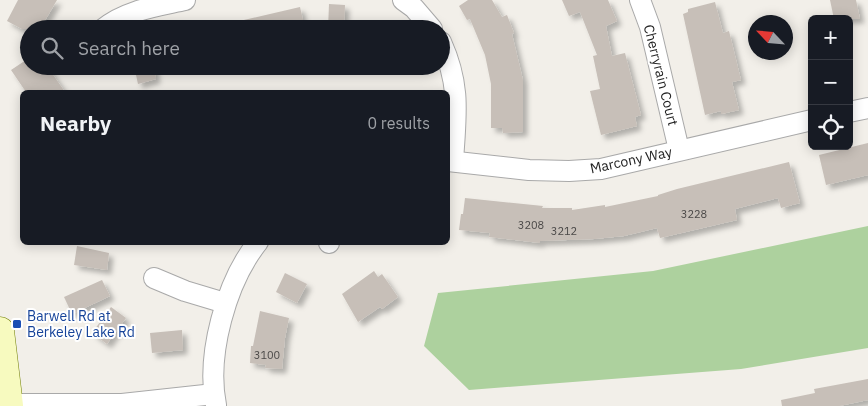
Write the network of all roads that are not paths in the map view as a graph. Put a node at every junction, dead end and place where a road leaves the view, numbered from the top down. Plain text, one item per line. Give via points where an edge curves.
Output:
1 (186, 0) edge
2 (403, 0) edge
3 (640, 0) edge
4 (117, 20) edge
5 (424, 20) edge
6 (450, 62) edge
7 (868, 108) edge
8 (853, 111) edge
9 (808, 121) edge
10 (679, 150) junction
11 (450, 161) edge
12 (256, 245) edge
13 (154, 278) dead end
14 (225, 303) junction
15 (0, 331) edge
16 (215, 400) edge
17 (6, 405) edge

1 - 4 street via 137,11
2 - 5 street
3 - 10 street, Cherryrain Court via 650,27
6 - 11 street via 457,104
7 - 8 street
9 - 10 street, Marcony Way
10 - 11 street, Marcony Way via 601,169 569,171
12 - 14 street via 236,276
13 - 14 street
14 - 16 street via 216,350
15 - 17 street
16 - 17 street

